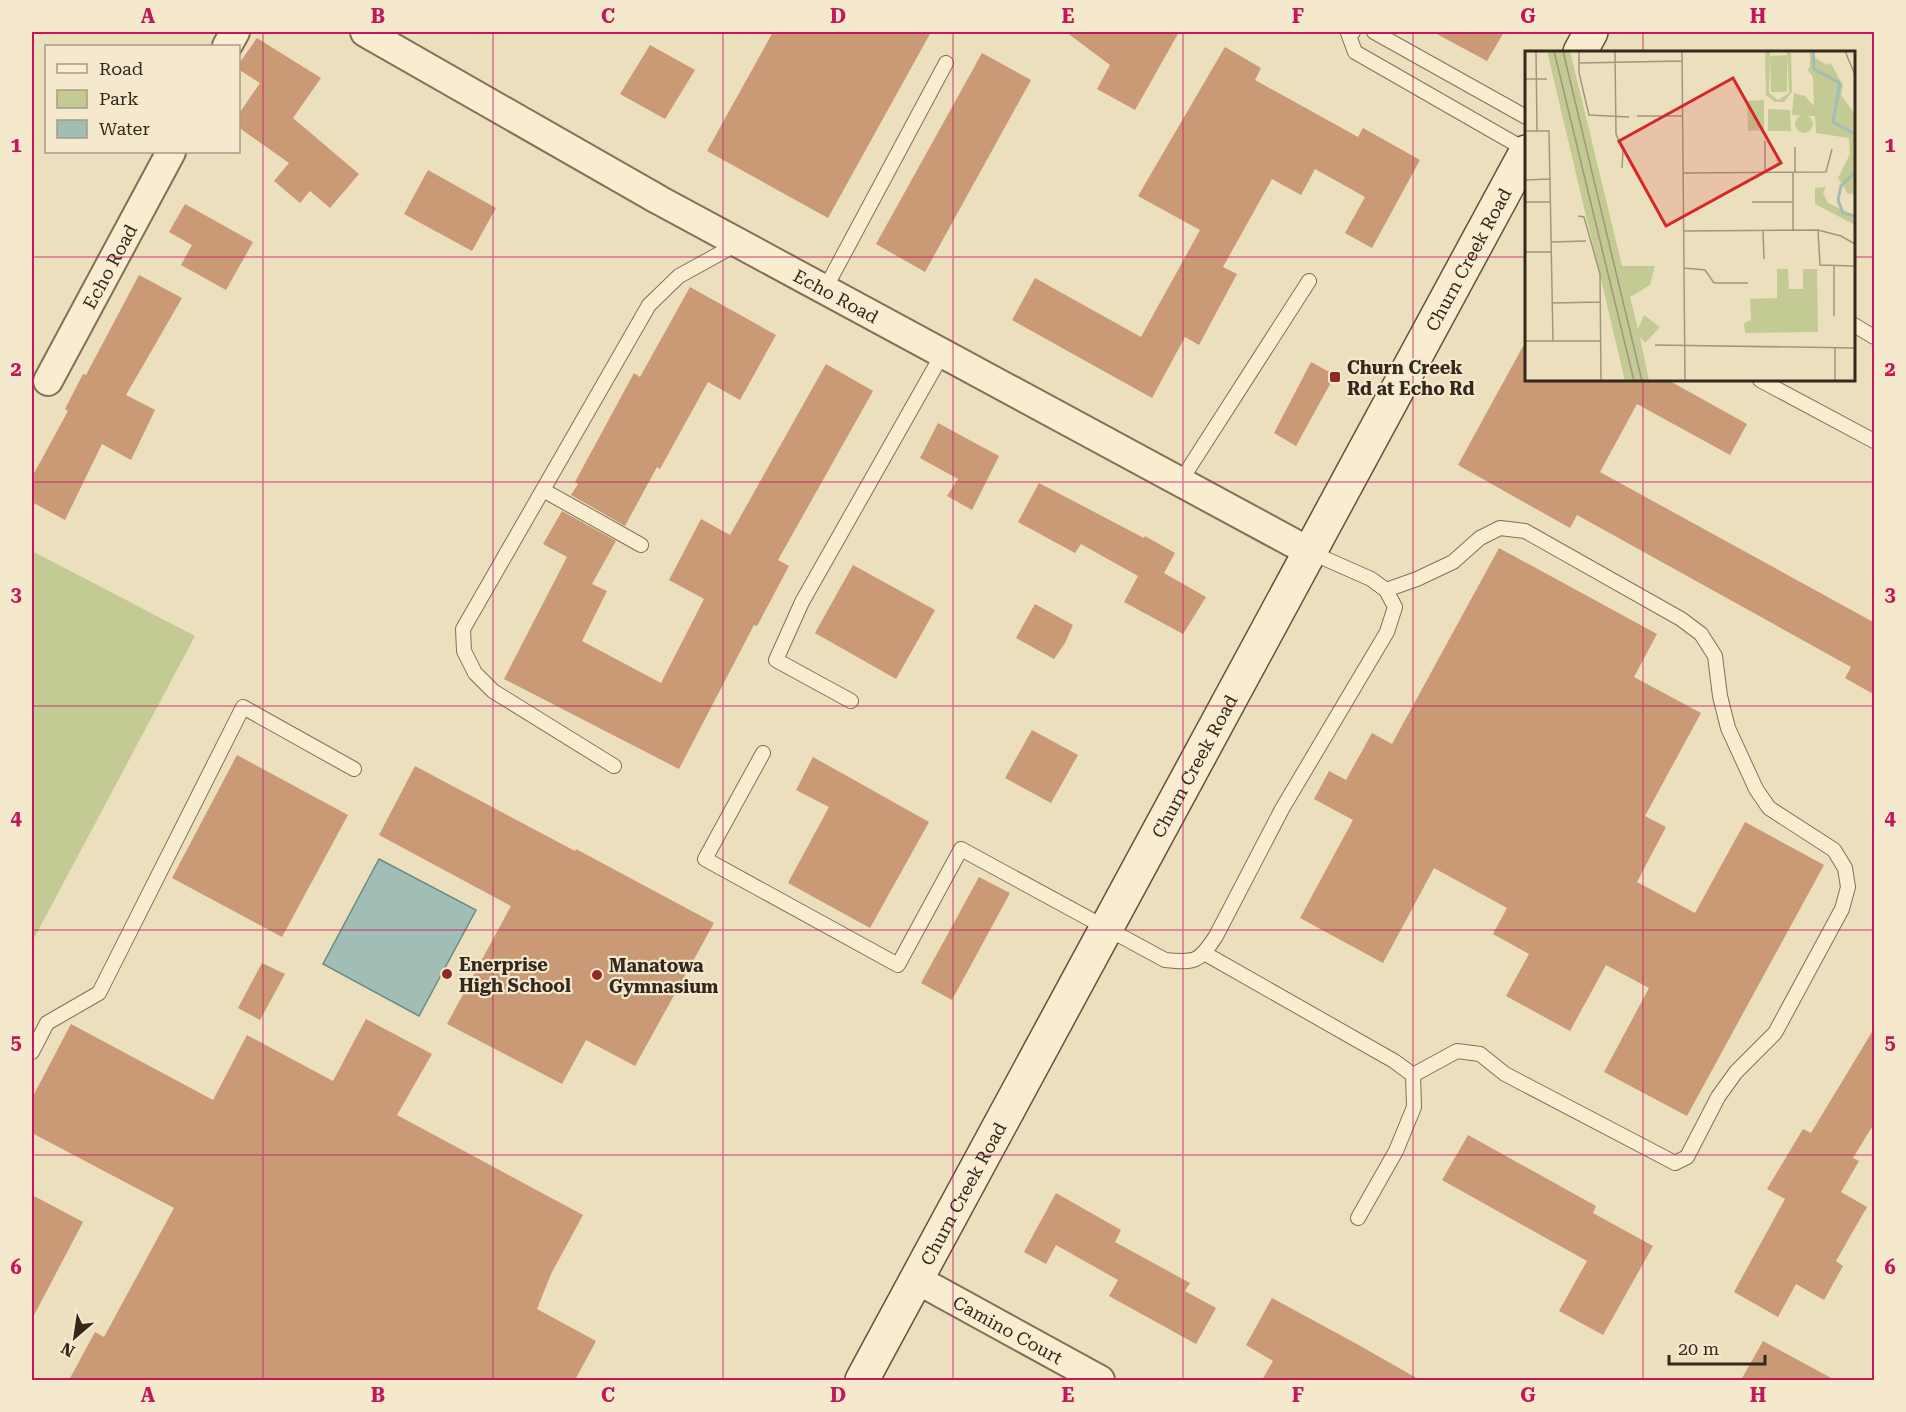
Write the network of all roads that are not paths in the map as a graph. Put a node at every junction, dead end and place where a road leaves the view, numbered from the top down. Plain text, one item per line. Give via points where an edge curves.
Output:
1 (365, 32) edge
2 (1349, 32) edge
3 (1374, 32) edge
4 (1592, 32) edge
5 (1581, 51) edge
6 (946, 63) dead end
7 (1525, 116) edge
8 (1525, 150) edge
9 (170, 153) edge
10 (1525, 155) edge
11 (739, 243) junction
12 (1309, 281) dead end
13 (825, 289) junction
14 (1855, 326) edge
15 (1875, 337) edge
16 (943, 353) junction
17 (48, 381) dead end
18 (1762, 381) edge
19 (1875, 441) edge
20 (1180, 482) junction
21 (543, 490) junction
22 (641, 545) dead end
23 (1310, 552) junction
24 (1386, 590) junction
25 (851, 701) dead end
26 (763, 753) dead end
27 (615, 766) dead end
28 (354, 769) dead end
29 (1106, 927) junction
30 (1204, 953) junction
31 (32, 1052) edge
32 (1413, 1076) junction
33 (1358, 1218) dead end
34 (916, 1279) junction
35 (862, 1380) edge
36 (1100, 1380) edge

1 - 11 street, Echo Road
2 - 8 lane via 1356,52
3 - 7 lane
4 - 5 main road
6 - 13 lane
9 - 17 street, Echo Road
10 - 23 main road, Churn Creek Road
11 - 13 street, Echo Road
11 - 21 lane via 680,276 649,305
12 - 20 lane
13 - 16 street, Echo Road
14 - 15 lane
16 - 20 street, Echo Road
16 - 25 lane via 802,602 776,660
18 - 19 lane
20 - 23 street, Echo Road
21 - 22 lane
21 - 27 lane via 463,628 464,651 475,673 493,692
23 - 24 lane via 1371,579
23 - 29 main road, Churn Creek Road
24 - 30 lane via 1395,607 1387,632 1282,809
24 - 32 lane via 1453,562 1480,538 1500,528 1525,531 1681,619 1701,634 1715,656 1728,728 1756,789 1769,808 1834,850 1845,868 1848,887 1842,909 1775,1034 1736,1072 1687,1157 1676,1163 1504,1074 1480,1054 1457,1051
26 - 29 lane via 705,859 898,964 962,849
28 - 31 lane via 243,707 99,993 47,1023
29 - 30 lane via 1165,960 1189,963
29 - 34 main road, Churn Creek Road
30 - 32 lane via 1394,1060
32 - 33 lane via 1414,1107 1396,1151
34 - 35 main road, Churn Creek Road
34 - 36 street, Camino Court

